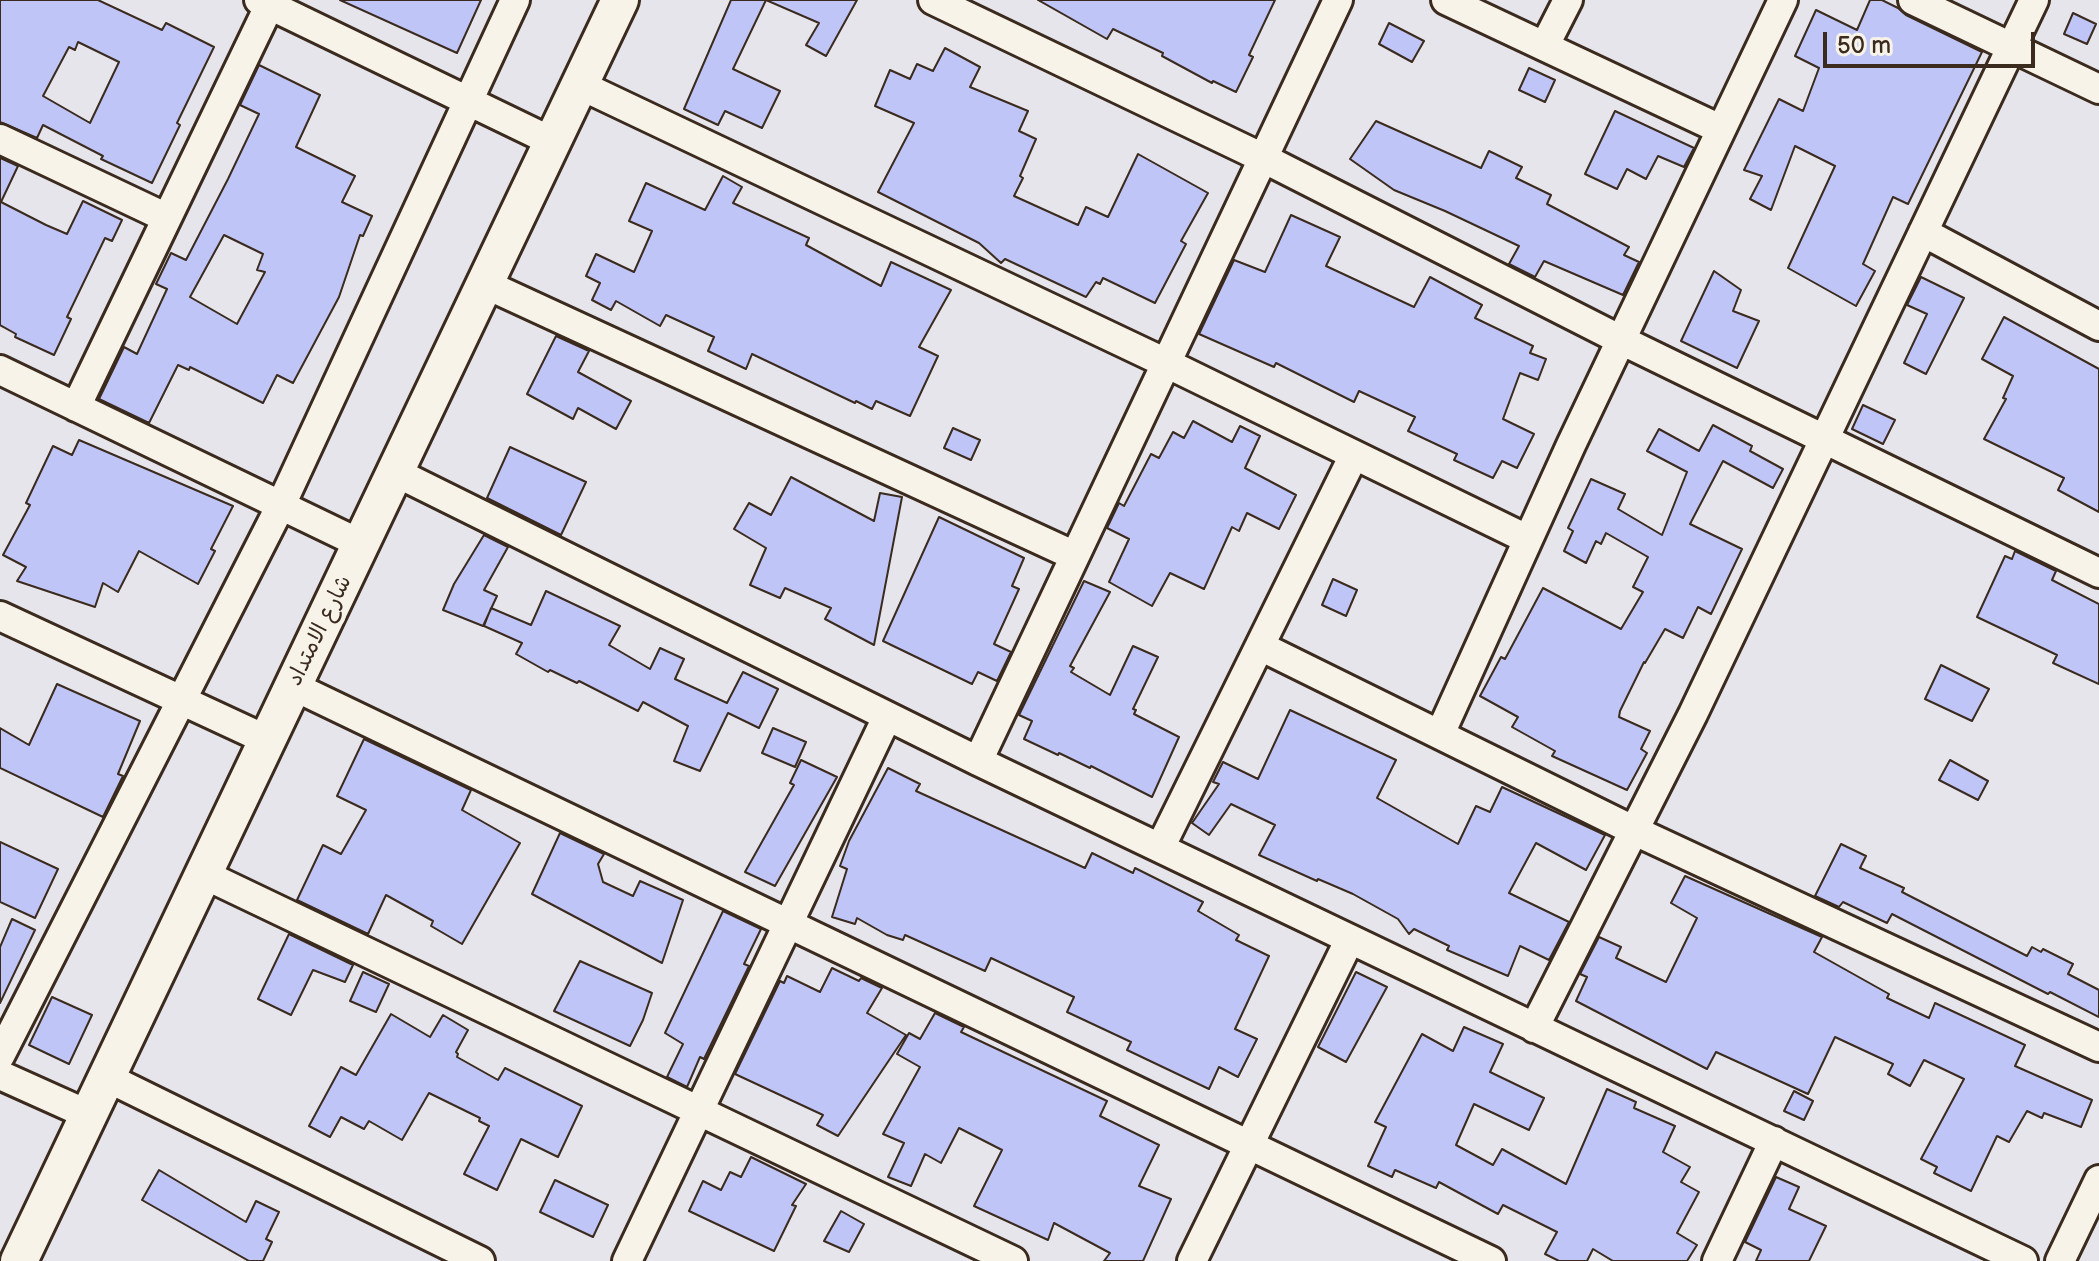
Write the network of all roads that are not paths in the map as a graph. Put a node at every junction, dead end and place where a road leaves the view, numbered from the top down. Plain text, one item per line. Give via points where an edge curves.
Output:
1 (515, 0) edge
2 (620, 0) edge
3 (933, 0) edge
4 (1338, 0) edge
5 (1446, 0) edge
6 (1568, 0) edge
7 (1783, 0) edge
8 (1913, 0) edge
9 (2034, 0) edge
10 (267, 2) edge
11 (1545, 45) junction
12 (2011, 48) junction
13 (580, 85) junction
14 (2099, 89) edge
15 (467, 101) junction
16 (1720, 129) junction
17 (0, 139) edge
18 (553, 142) junction
19 (1263, 158) junction
20 (167, 218) junction
21 (1923, 232) junction
22 (485, 284) junction
23 (2099, 326) edge
24 (1621, 340) junction
25 (1166, 363) junction
26 (0, 370) edge
27 (76, 407) junction
28 (1824, 439) junction
29 (1354, 455) junction
30 (395, 472) junction
31 (281, 505) junction
32 (1527, 539) junction
33 (361, 544) junction
34 (1075, 556) junction
35 (2099, 573) edge
36 (0, 616) edge
37 (1260, 646) junction
38 (293, 686) junction
39 (182, 701) junction
40 (887, 717) junction
41 (1440, 734) junction
42 (267, 740) junction
43 (978, 761) junction
44 (1635, 831) junction
45 (1160, 848) junction
46 (203, 874) junction
47 (790, 924) junction
48 (1349, 941) junction
49 (1534, 1028) junction
50 (2099, 1047) edge
51 (0, 1056) edge
52 (0, 1075) edge
53 (106, 1077) junction
54 (700, 1111) junction
55 (89, 1115) junction
56 (1774, 1141) junction
57 (1248, 1144) junction
58 (2099, 1180) edge
59 (1987, 1253) edge
60 (19, 1261) edge
61 (480, 1261) edge
62 (627, 1261) edge
63 (1013, 1261) edge
64 (1192, 1261) edge
65 (1491, 1261) edge
66 (1717, 1261) edge
67 (2023, 1261) edge
68 (2060, 1261) edge

1 - 15 street
2 - 13 street, شارع الامتداد
3 - 19 street
4 - 19 street
5 - 11 street
6 - 11 street
7 - 16 street
8 - 12 street
9 - 12 street
10 - 15 street
10 - 20 street
11 - 16 street
12 - 14 street
12 - 21 street
13 - 18 street, شارع الامتداد
13 - 25 street
15 - 18 street
15 - 31 street
16 - 24 street
17 - 20 street
18 - 22 street, شارع الامتداد
19 - 24 street
19 - 25 street
20 - 27 street
21 - 23 street
21 - 28 street
22 - 30 street, شارع الامتداد
22 - 34 street
24 - 28 street
24 - 32 street
25 - 29 street
25 - 34 street
26 - 27 street
27 - 31 street
28 - 35 street
28 - 44 street
29 - 32 street
29 - 37 street
30 - 33 street, شارع الامتداد
30 - 40 street
31 - 33 street
31 - 39 street
32 - 41 street
33 - 38 street, شارع الامتداد
34 - 43 street
36 - 39 street
37 - 41 street
37 - 45 street
38 - 42 street, شارع الامتداد
38 - 47 street
39 - 42 street
39 - 51 street
40 - 43 street
40 - 47 street
41 - 44 street
42 - 46 street, شارع الامتداد
43 - 45 street
44 - 49 street
44 - 50 street
45 - 48 street
46 - 53 street, شارع الامتداد
46 - 54 street
47 - 54 street
47 - 57 street
48 - 49 street
48 - 57 street
49 - 56 street
52 - 55 street
53 - 55 street, شارع الامتداد
53 - 61 street
54 - 62 street
54 - 63 street
55 - 60 street, شارع الامتداد
56 - 59 street
56 - 66 street
57 - 64 street
57 - 65 street
58 - 68 street
59 - 67 street

